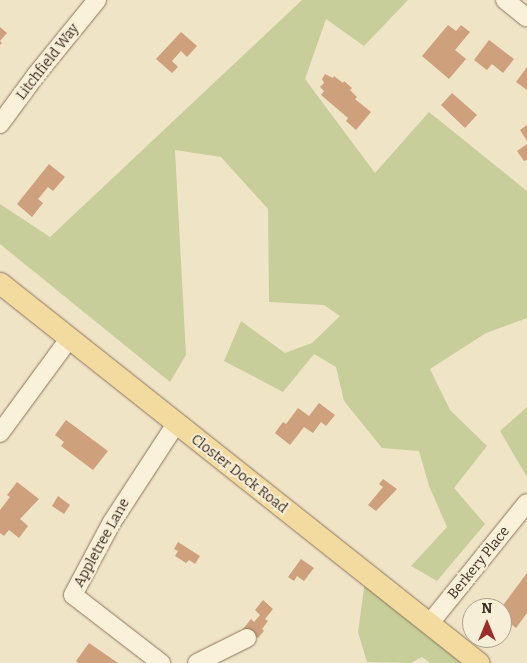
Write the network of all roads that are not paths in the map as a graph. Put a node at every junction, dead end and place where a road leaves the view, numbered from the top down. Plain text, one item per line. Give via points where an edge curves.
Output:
1 (97, 0) edge
2 (505, 0) edge
3 (527, 18) edge
4 (0, 124) edge
5 (0, 283) edge
6 (69, 339) junction
7 (176, 424) junction
8 (0, 433) edge
9 (527, 503) edge
10 (430, 623) junction
11 (247, 638) dead end
12 (160, 663) edge
13 (197, 663) edge
14 (479, 663) edge

1 - 4 street, Litchfield Way
2 - 3 street
5 - 6 main road, Closter Dock Road
6 - 7 main road, Closter Dock Road
6 - 8 street
7 - 10 main road, Closter Dock Road
7 - 12 street, Appletree Lane via 112,522 73,596
9 - 10 street, Berkery Place
10 - 14 main road, Closter Dock Road
11 - 13 street

